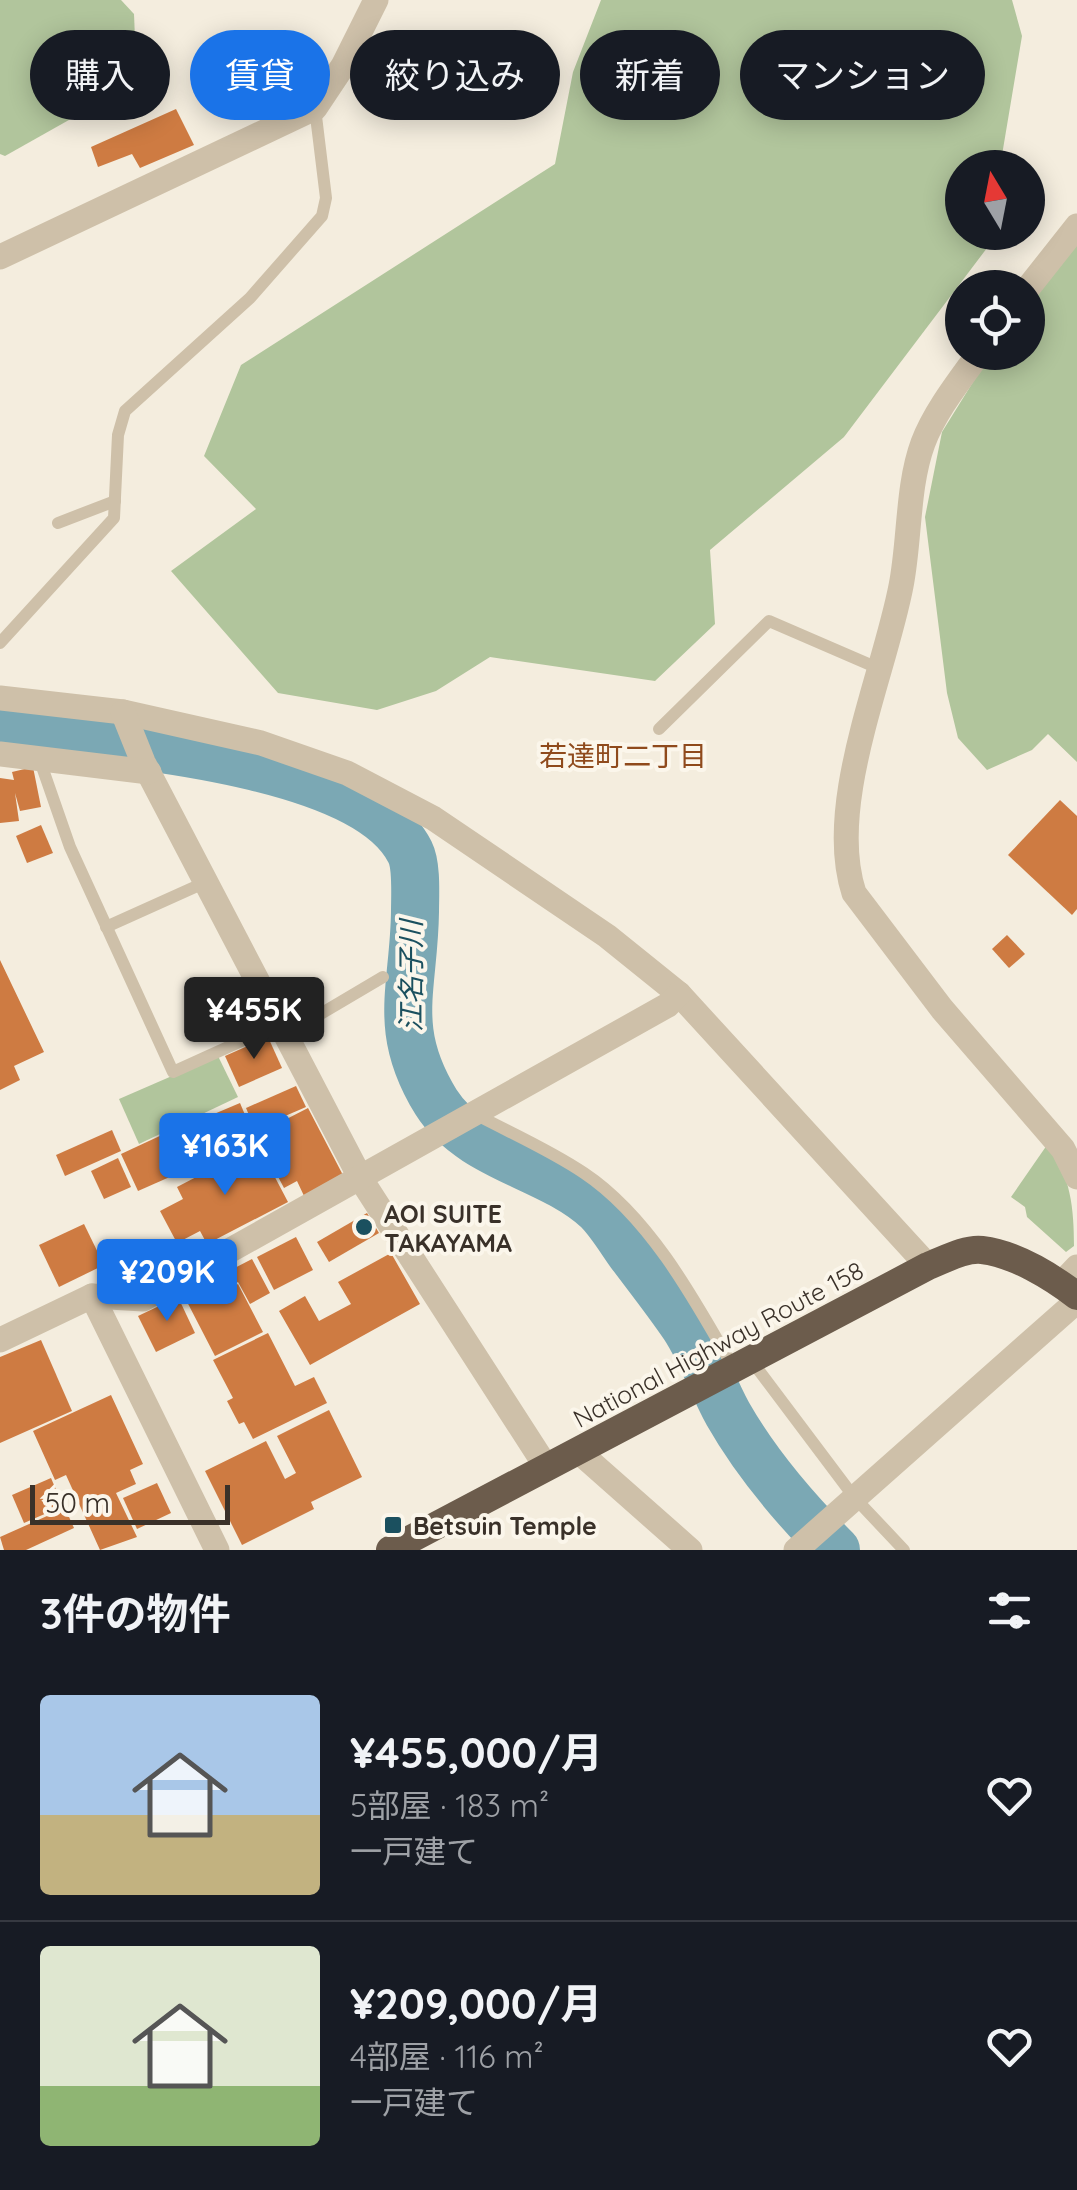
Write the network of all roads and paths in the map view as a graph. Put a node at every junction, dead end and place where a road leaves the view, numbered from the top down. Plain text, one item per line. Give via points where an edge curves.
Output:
1 (376, 0) edge
2 (330, 87) edge
3 (290, 120) edge
4 (316, 120) edge
5 (1077, 226) edge
6 (0, 258) edge
7 (1042, 270) edge
8 (969, 370) edge
9 (115, 501) junction
10 (58, 523) dead end
11 (0, 644) edge
12 (880, 668) junction
13 (0, 698) edge
14 (125, 719) junction
15 (658, 729) dead end
16 (0, 754) edge
17 (39, 758) junction
18 (146, 767) junction
19 (206, 882) junction
20 (106, 927) junction
21 (383, 977) dead end
22 (679, 994) junction
23 (282, 1030) junction
24 (475, 1114) junction
25 (1077, 1177) edge
26 (362, 1180) junction
27 (928, 1266) junction
28 (1073, 1287) edge
29 (92, 1296) junction
30 (0, 1340) edge
31 (736, 1368) junction
32 (579, 1452) junction
33 (547, 1468) junction
34 (854, 1497) junction
35 (801, 1545) edge
36 (217, 1550) edge
37 (390, 1550) edge
38 (690, 1550) edge
39 (904, 1550) edge

1 - 2 street
3 - 6 street
4 - 9 lane via 326,198 322,216 250,298 125,411
5 - 7 street
8 - 12 street via 922,445 901,587
9 - 10 lane
9 - 11 lane via 114,518
12 - 15 lane via 769,621
12 - 25 street via 850,810 854,893 942,1009 1064,1148
13 - 14 street
14 - 18 street
14 - 22 street via 260,744 370,783 607,936
16 - 17 street
17 - 18 street
17 - 20 lane
18 - 19 street
19 - 20 lane
19 - 23 street
20 - 23 lane via 173,1072
21 - 23 lane
22 - 24 street
22 - 27 street
23 - 26 street
24 - 26 street
24 - 31 lane via 587,1175 616,1202 668,1265
26 - 29 street via 143,1299
26 - 33 street
27 - 28 highway, National Highway Route 158 via 982,1250
27 - 31 highway, National Highway Route 158
28 - 34 street
29 - 30 street
29 - 36 street
31 - 32 highway, National Highway Route 158
31 - 34 lane
32 - 33 highway, National Highway Route 158
32 - 38 street
33 - 37 highway, National Highway Route 158
34 - 35 street
34 - 39 lane

